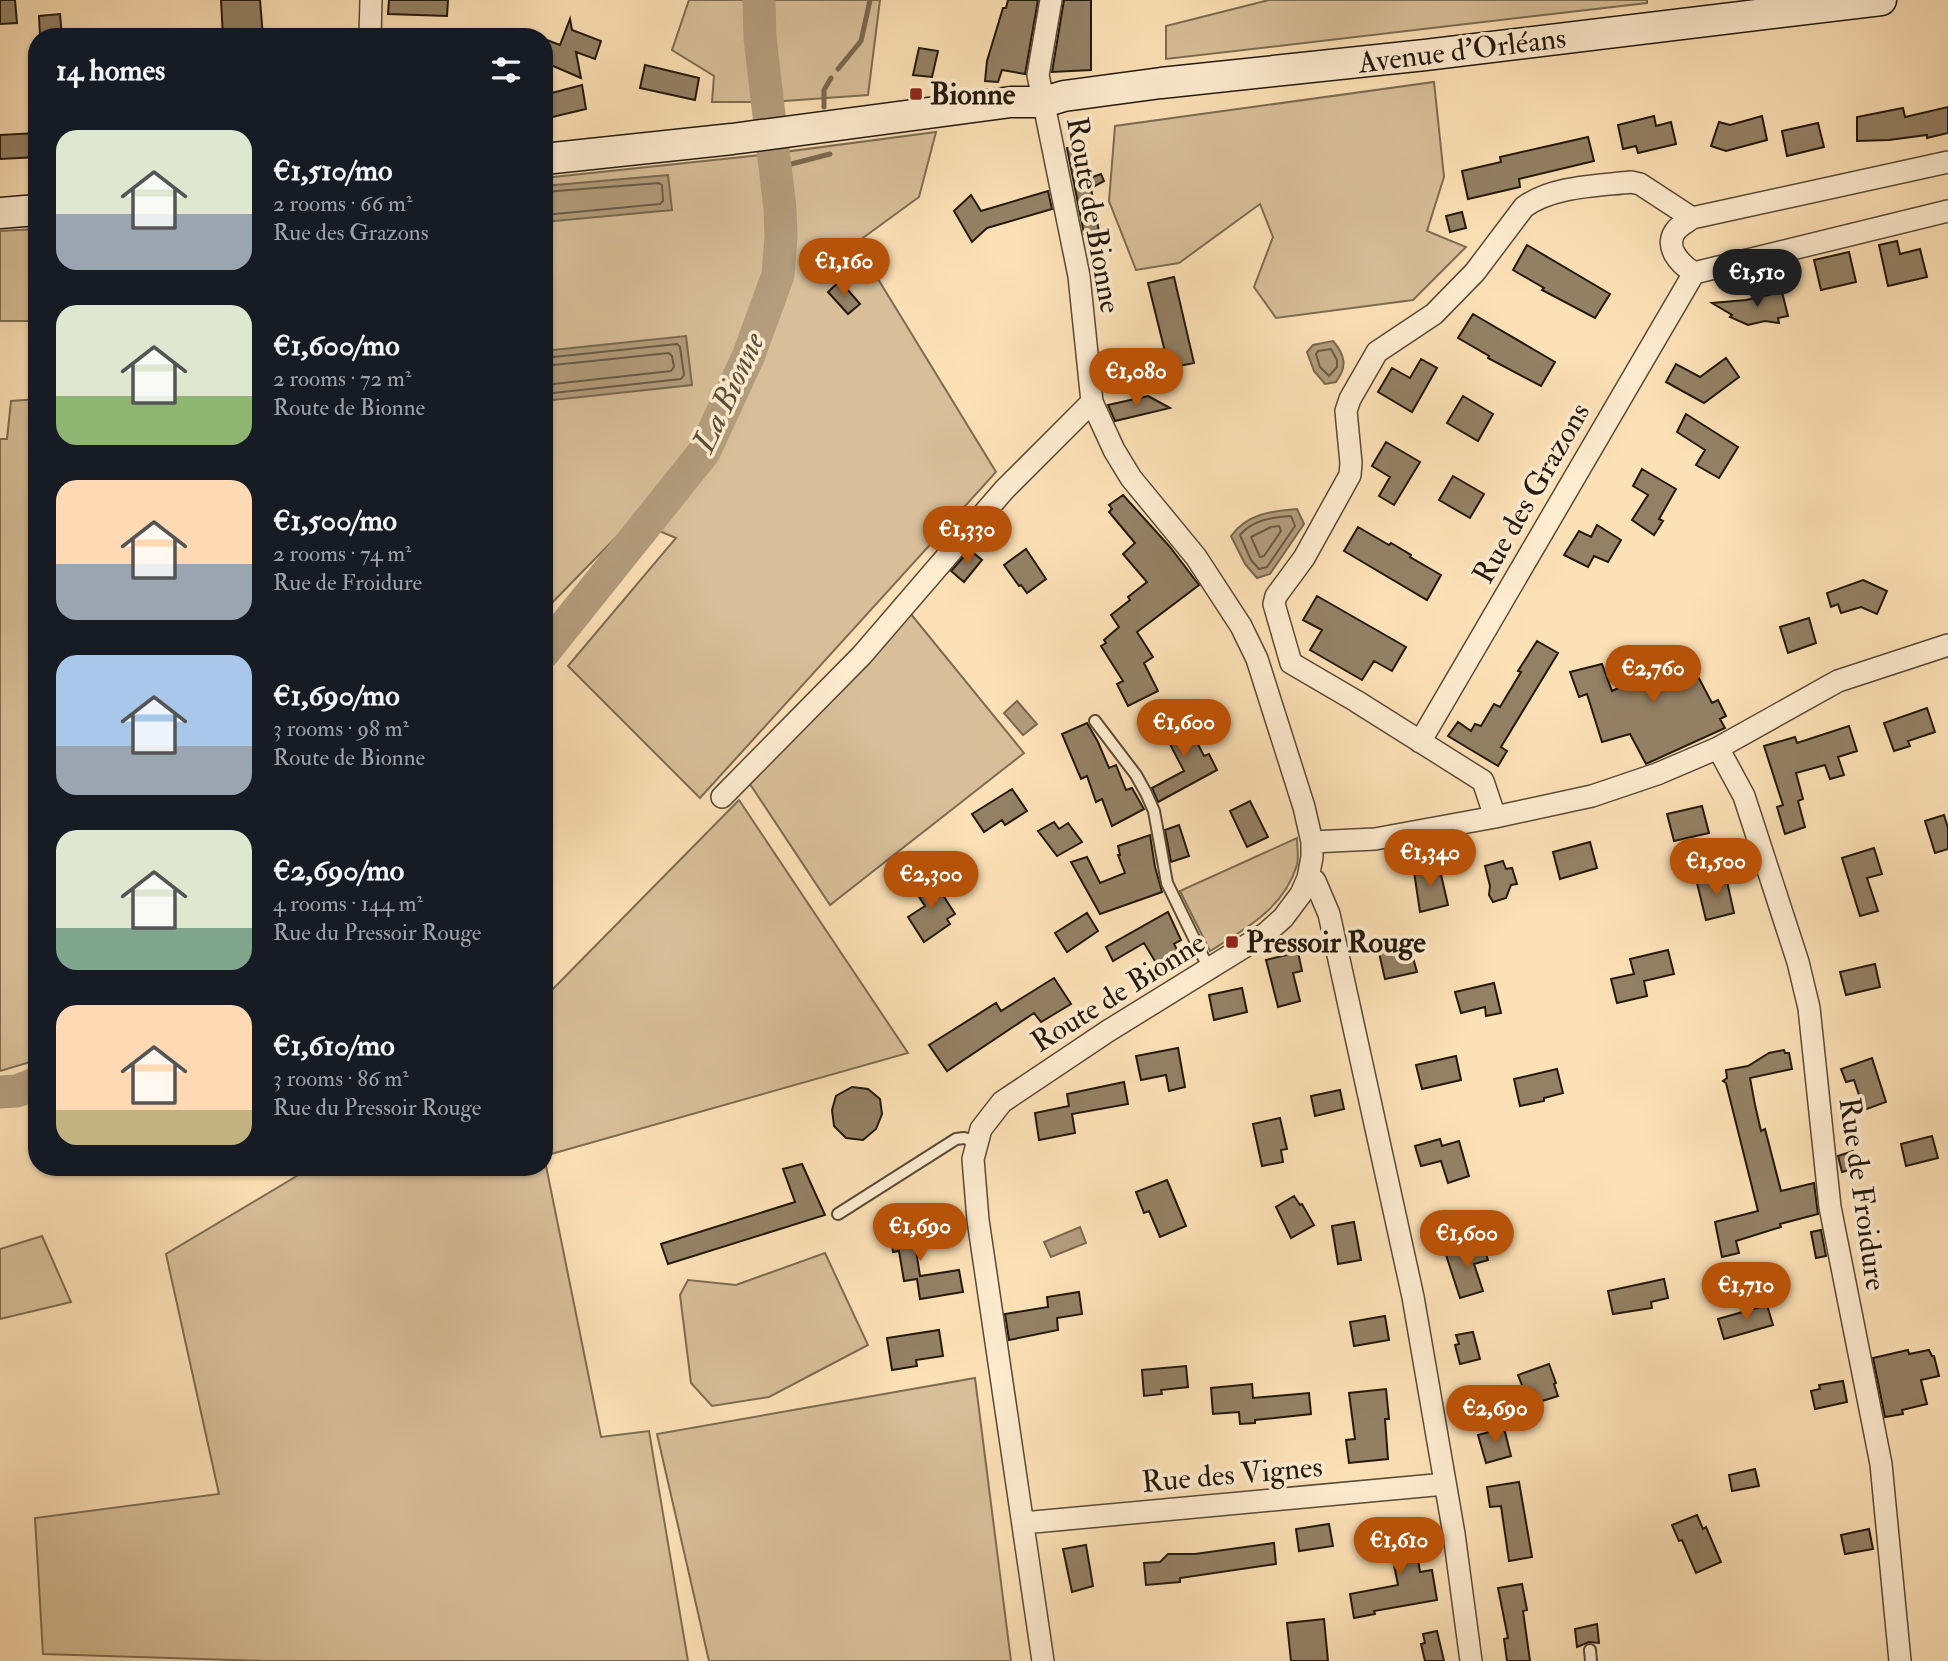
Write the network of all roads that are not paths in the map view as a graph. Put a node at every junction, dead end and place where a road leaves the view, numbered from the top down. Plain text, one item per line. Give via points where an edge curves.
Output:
1 (371, 0) edge
2 (1051, 0) edge
3 (1881, 0) edge
4 (370, 28) edge
5 (1044, 102) junction
6 (553, 158) edge
7 (1948, 162) edge
8 (28, 210) edge
9 (1948, 211) edge
10 (0, 213) edge
11 (1692, 218) junction
12 (1694, 273) junction
13 (1092, 402) junction
14 (1948, 645) edge
15 (1095, 721) dead end
16 (1420, 742) junction
17 (1718, 748) junction
18 (722, 797) dead end
19 (1495, 817) junction
20 (1312, 842) junction
21 (1308, 878) junction
22 (1209, 969) junction
23 (976, 1142) junction
24 (838, 1214) dead end
25 (1445, 1484) junction
26 (1023, 1523) junction
27 (1043, 1661) edge
28 (1471, 1661) edge
29 (1900, 1661) edge

1 - 4 street
2 - 5 street, Route de Bionne via 1038,75
3 - 5 main road, Avenue d'Orléans via 1161,83
5 - 6 main road, Avenue d'Orléans via 1011,102
5 - 13 street, Route de Bionne via 1079,276
7 - 11 street
8 - 10 main road
9 - 12 street
11 - 12 street via 1676,230 1672,242 1680,264
11 - 16 street via 1631,182 1566,190 1530,202 1475,272 1434,314 1377,352 1350,399 1346,411 1350,475 1274,604 1291,663
12 - 16 street, Rue des Grazons
13 - 18 street via 1004,490 862,655
13 - 20 street, Route de Bionne via 1131,478 1196,557 1241,626 1257,659
14 - 17 street via 1838,681
15 - 22 lane via 1146,793 1167,883
16 - 19 street via 1483,781
17 - 19 street via 1592,796
17 - 29 street, Rue de Froidure via 1744,796 1809,1008 1830,1207 1881,1464
19 - 20 street via 1376,839
20 - 21 street, Route de Bionne
21 - 22 street, Route de Bionne via 1283,918
21 - 25 street via 1315,881 1332,927 1413,1297
22 - 23 street, Route de Bionne via 1002,1102
23 - 24 lane via 956,1139
23 - 26 street, Route de Bionne via 974,1184
25 - 26 street, Rue des Vignes
25 - 28 street
26 - 27 street, Route de Bionne

